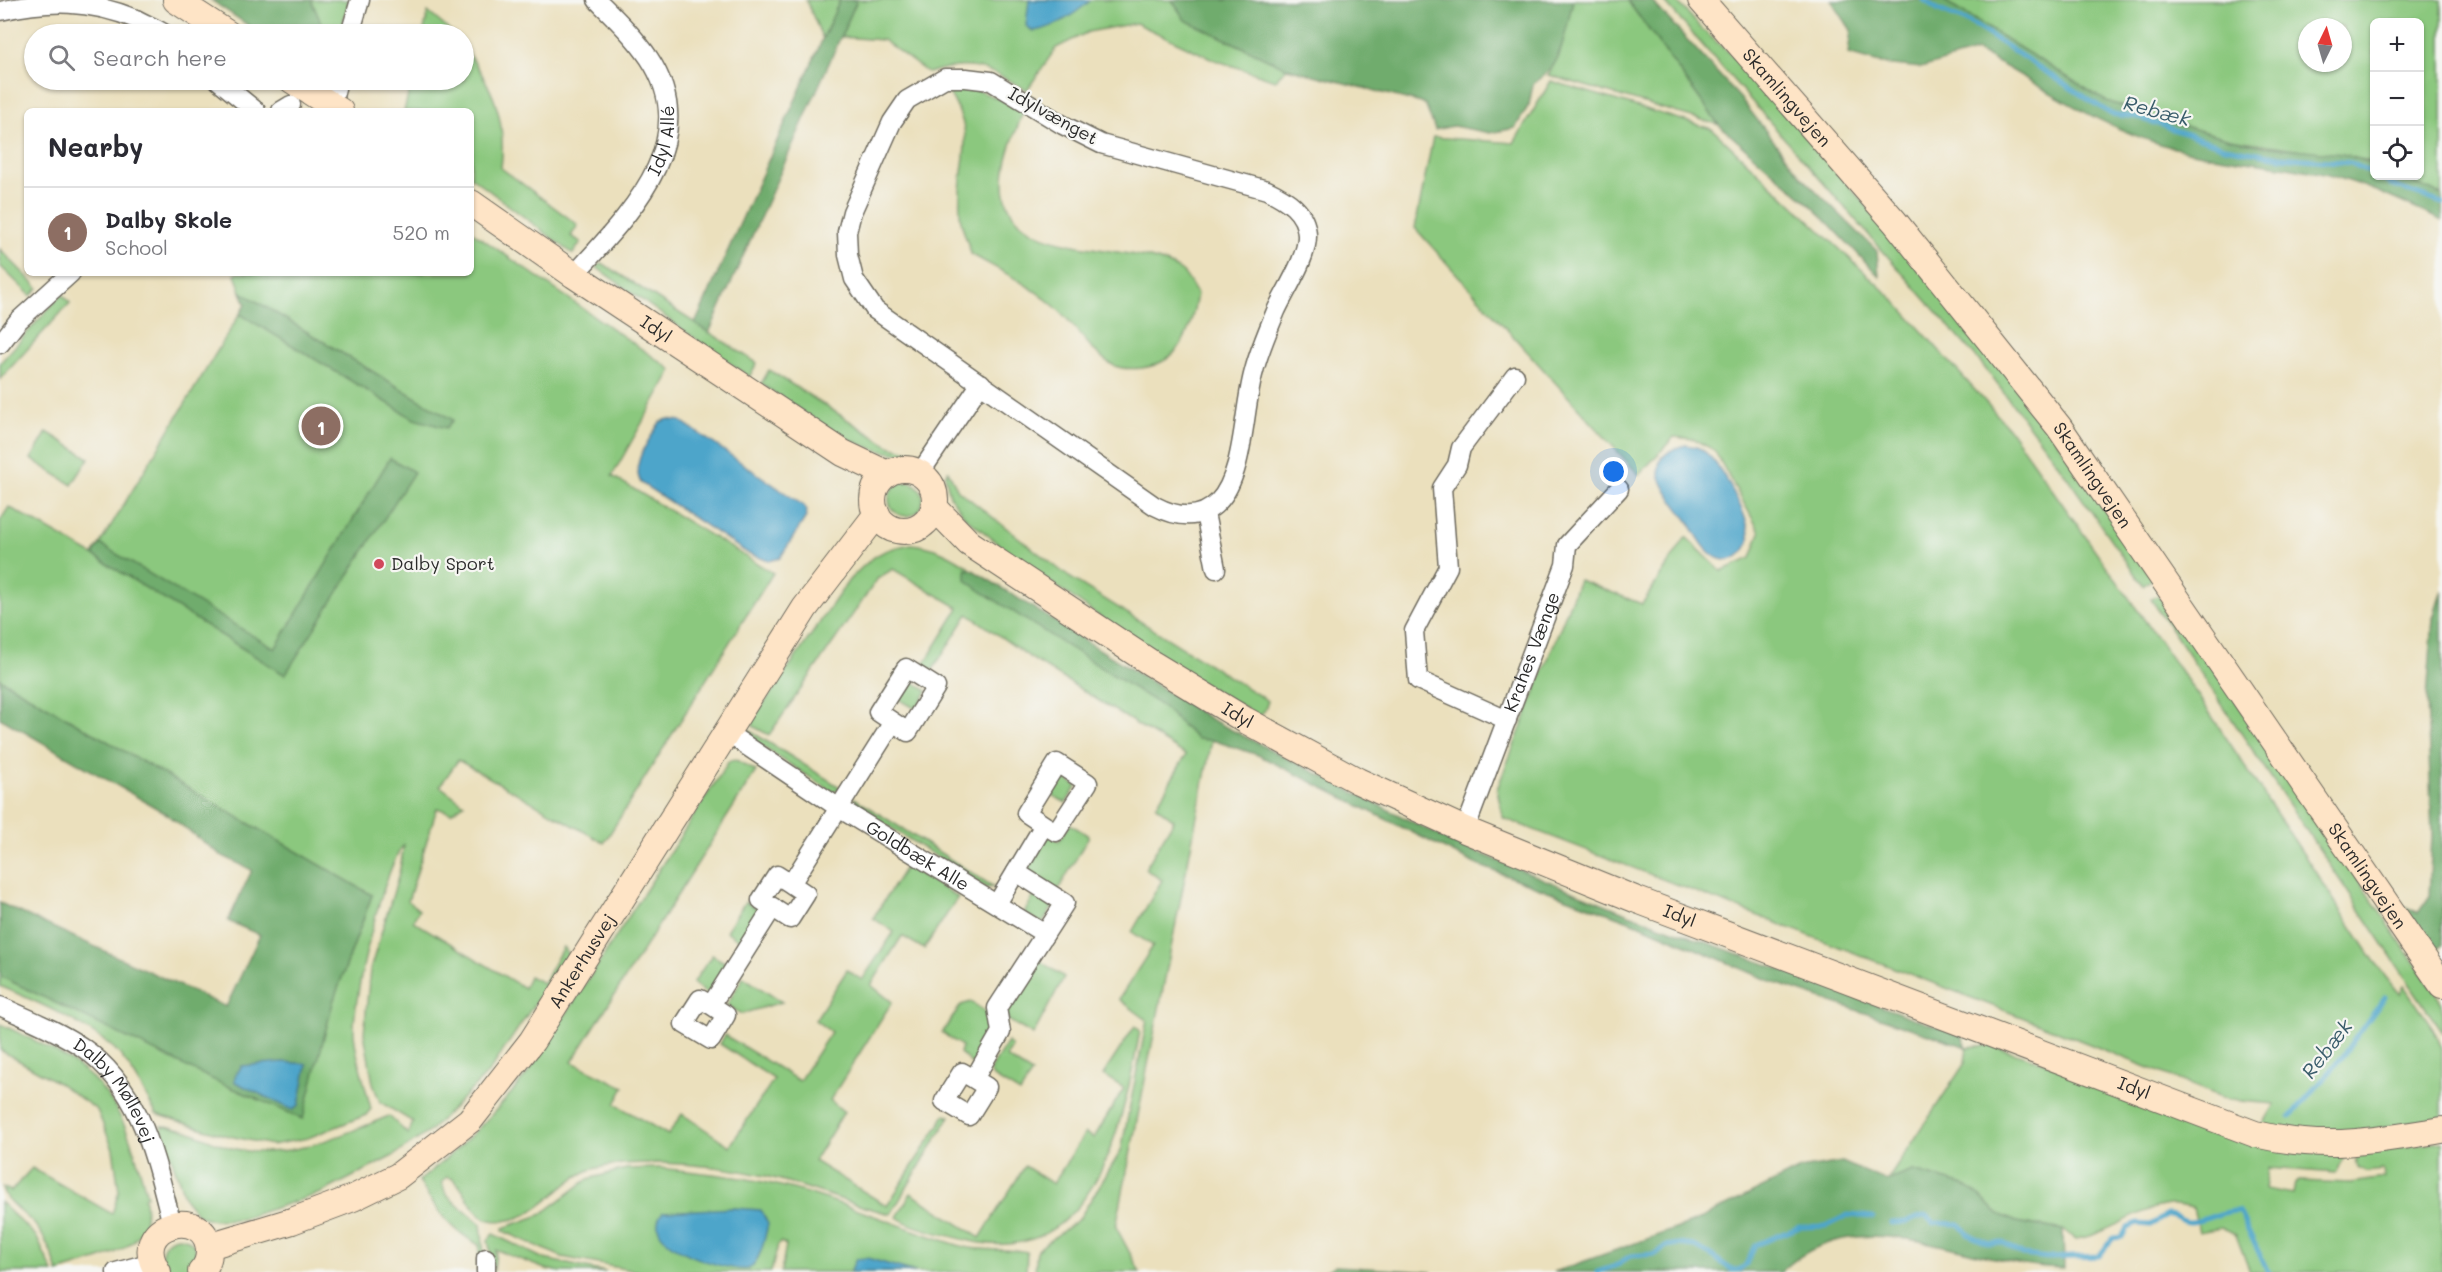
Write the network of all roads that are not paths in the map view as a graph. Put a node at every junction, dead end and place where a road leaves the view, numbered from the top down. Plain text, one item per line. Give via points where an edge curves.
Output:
1 (176, 0) edge
2 (360, 0) edge
3 (597, 0) edge
4 (1701, 0) edge
5 (0, 11) edge
6 (145, 24) edge
7 (213, 24) edge
8 (353, 24) edge
9 (230, 90) edge
10 (308, 90) edge
11 (337, 90) edge
12 (252, 108) edge
13 (336, 108) edge
14 (474, 205) edge
15 (574, 275) junction
16 (68, 276) edge
17 (0, 344) edge
18 (1515, 376) dead end
19 (981, 383) junction
20 (920, 473) junction
21 (1619, 489) dead end
22 (882, 503) junction
23 (1205, 513) junction
24 (927, 518) junction
25 (1216, 569) dead end
26 (1507, 720) junction
27 (893, 722) dead end
28 (726, 732) junction
29 (839, 808) junction
30 (1044, 825) dead end
31 (1465, 830) junction
32 (1016, 872) junction
33 (998, 902) junction
34 (1045, 934) junction
35 (2442, 985) edge
36 (711, 1005) dead end
37 (0, 1006) edge
38 (974, 1079) dead end
39 (2442, 1130) edge
40 (172, 1224) junction
41 (209, 1246) junction
42 (155, 1267) edge
43 (116, 1272) edge
44 (201, 1272) edge

1 - 7 street
2 - 8 street
3 - 15 street, Idyl Allé via 650,59 661,84 668,121 664,155 653,179
4 - 35 street, Skamlingvejen via 1895,222 2059,427
5 - 6 street via 39,2 75,2 115,9
9 - 12 street
10 - 13 street
11 - 13 street
14 - 15 street, Idyl
15 - 22 street, Idyl via 843,453
16 - 17 street via 18,321
18 - 26 street via 1461,448 1457,465 1442,488 1448,567 1414,632 1418,680
19 - 20 street
19 - 23 street, Idylvænget via 1155,506 1172,515
19 - 23 street, Idylvænget via 875,310 854,279 848,255 847,232 852,212 892,122 907,100 924,88 945,78 991,81 1101,144 1268,189 1289,201 1303,218 1306,248 1254,370 1228,489
20 - 22 street via 909,469
20 - 24 street via 934,488
21 - 26 street, Krahes Vænge via 1567,545 1565,565
22 - 24 street, Idyl via 904,531
22 - 28 street, Ankerhusvej via 805,608
23 - 25 street
24 - 31 street, Idyl via 1245,720 1358,781
26 - 31 street, Krahes Vænge
27 - 29 street
28 - 29 street, Goldbæk Alle
28 - 41 street, Ankerhusvej via 532,1041 470,1120 398,1176 353,1198
29 - 33 street, Goldbæk Alle
29 - 36 street via 791,884 777,875 761,900 773,907
30 - 32 street
31 - 39 street, Idyl via 1637,900 2255,1134 2284,1141 2348,1144
32 - 33 street
32 - 34 street via 1065,903
33 - 34 street, Goldbæk Alle
34 - 38 street via 997,1008 1001,1032
37 - 40 street, Dalby Møllevej via 84,1048 128,1094 151,1143
40 - 41 street via 199,1230
40 - 42 street via 156,1234 150,1252
41 - 44 street via 209,1257
42 - 43 street

